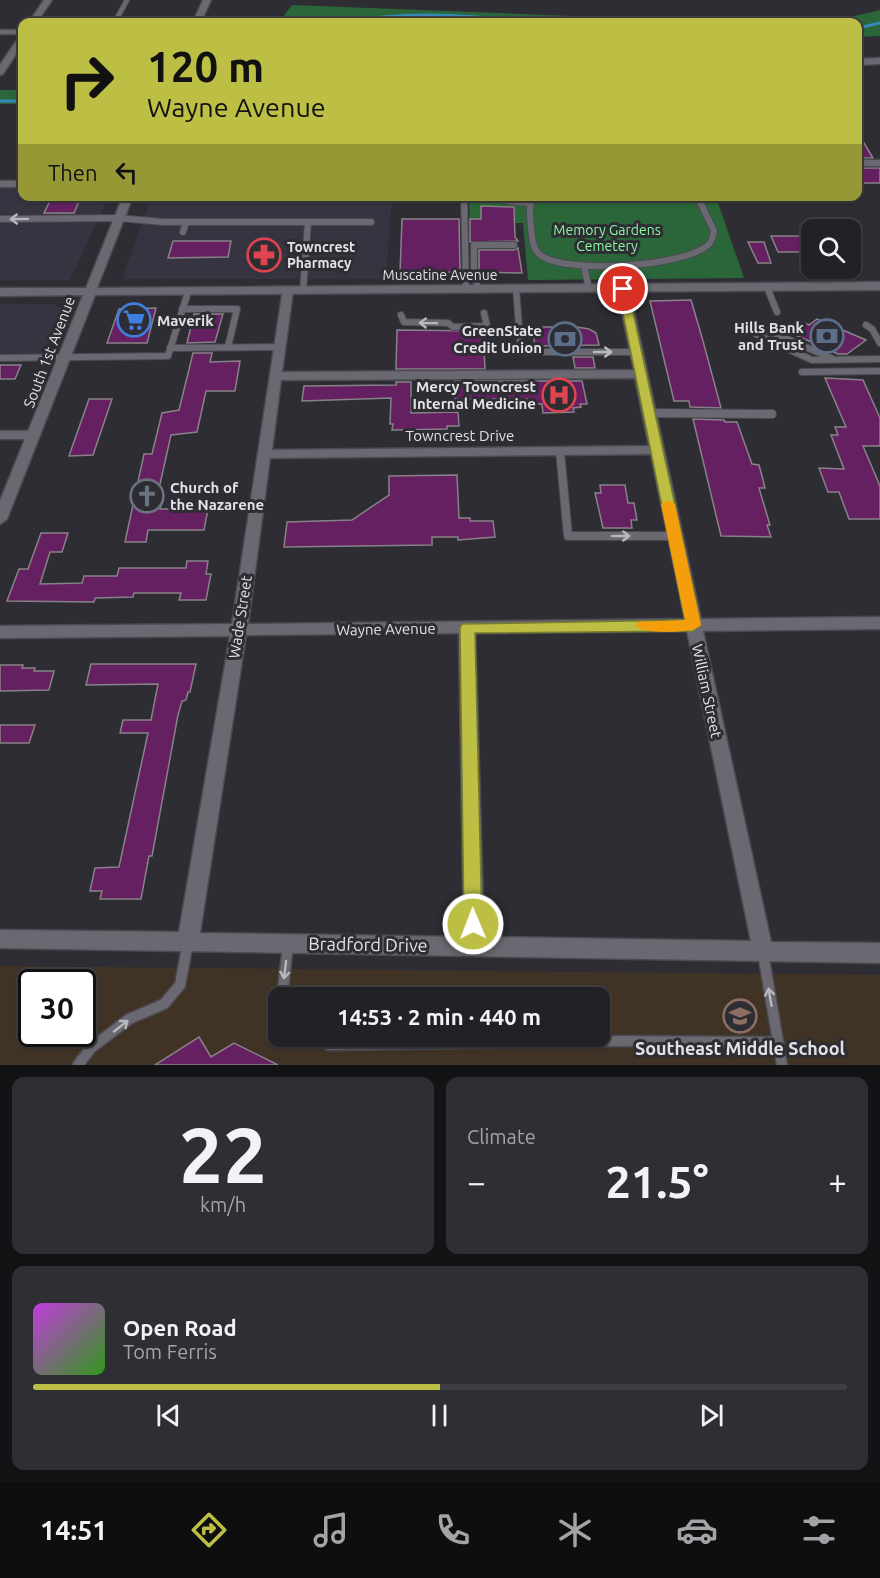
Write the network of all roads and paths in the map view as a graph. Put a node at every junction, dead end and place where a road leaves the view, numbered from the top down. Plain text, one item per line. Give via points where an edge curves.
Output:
1 (48, 0) edge
2 (127, 0) edge
3 (207, 0) edge
4 (36, 18) edge
5 (117, 18) edge
6 (200, 18) edge
7 (0, 32) edge
8 (18, 32) edge
9 (18, 45) edge
10 (880, 61) edge
11 (862, 62) edge
12 (0, 72) edge
13 (862, 163) edge
14 (880, 163) edge
15 (0, 184) edge
16 (18, 184) edge
17 (126, 201) edge
18 (464, 201) edge
19 (532, 201) edge
20 (698, 201) edge
21 (119, 218) junction
22 (0, 219) edge
23 (186, 222) junction
24 (308, 222) junction
25 (370, 222) dead end
26 (183, 232) dead end
27 (514, 245) dead end
28 (584, 266) junction
29 (880, 286) edge
30 (767, 287) junction
31 (516, 289) junction
32 (589, 289) junction
33 (623, 289) junction
34 (472, 290) junction
35 (188, 291) junction
36 (295, 291) junction
37 (0, 292) edge
38 (90, 292) junction
39 (182, 309) junction
40 (777, 312) dead end
41 (484, 313) dead end
42 (400, 315) dead end
43 (753, 324) dead end
44 (866, 325) dead end
45 (756, 334) dead end
46 (880, 343) edge
47 (228, 347) junction
48 (279, 347) junction
49 (170, 348) junction
50 (636, 352) junction
51 (65, 356) junction
52 (0, 358) edge
53 (834, 359) junction
54 (880, 359) edge
55 (880, 371) edge
56 (802, 372) dead end
57 (641, 374) junction
58 (275, 376) junction
59 (650, 413) junction
60 (772, 414) dead end
61 (0, 435) edge
62 (34, 435) junction
63 (657, 450) junction
64 (560, 451) junction
65 (264, 454) junction
66 (0, 519) edge
67 (675, 536) junction
68 (880, 623) edge
69 (693, 625) junction
70 (467, 628) junction
71 (239, 631) junction
72 (0, 632) edge
73 (0, 939) edge
74 (188, 941) junction
75 (288, 943) junction
76 (474, 946) junction
77 (763, 952) junction
78 (880, 953) edge
79 (283, 987) edge
80 (610, 1041) edge
81 (777, 1042) junction
82 (78, 1065) edge
83 (782, 1065) edge

1 - 4 street
2 - 5 lane
3 - 6 street
7 - 8 street
9 - 12 street
10 - 11 street
13 - 14 street
15 - 16 street
17 - 21 street, South 1st Avenue
18 - 34 lane
19 - 28 lane via 531,232 539,254 549,261
20 - 28 lane via 714,231 709,244 697,251 666,259
21 -> 22 lane
21 - 23 lane
21 - 38 street, South 1st Avenue
23 - 24 lane
23 - 26 lane
24 - 25 lane
24 - 36 lane
27 - 34 lane via 474,245
28 - 32 lane
29 - 30 street, Muscatine Avenue
30 - 33 street, Muscatine Avenue
30 - 40 lane
31 - 32 street, Muscatine Avenue
31 - 34 street, Muscatine Avenue
31 -> 50 lane via 521,352
32 - 33 street, Muscatine Avenue
33 - 50 street, William Street
34 - 36 street, Muscatine Avenue
35 - 36 street, Muscatine Avenue
35 - 38 street, Muscatine Avenue
35 - 39 lane
36 - 48 street, Wade Street
37 - 38 street, Muscatine Avenue
38 - 51 street, South 1st Avenue
39 - 47 lane via 237,309
39 - 49 lane
41 -> 42 lane via 488,326 404,322
43 - 53 lane
44 - 46 lane
45 - 53 lane via 812,360
47 - 48 lane
47 - 49 lane
48 - 58 street, Wade Street
49 - 51 lane via 168,356
50 - 57 street, William Street
51 - 52 lane
51 - 62 street, South 1st Avenue
53 - 54 lane
55 - 56 lane
57 - 58 street
57 - 59 street, William Street
58 - 65 street, Wade Street
59 - 60 lane
59 - 63 street, William Street
61 - 62 street
62 - 66 street, South 1st Avenue
63 - 64 street, Towncrest Drive
63 - 67 street, William Street
64 - 65 street, Towncrest Drive
64 -> 67 lane via 568,536
65 - 71 street, Wade Street
67 - 69 street, William Street
68 - 69 street, Wayne Avenue
69 - 70 street, Wayne Avenue
69 - 77 street, William Street
70 - 71 street, Wayne Avenue
70 - 76 street
71 - 72 street, Wayne Avenue
71 - 74 street, Wade Street
73 - 74 street, Bradford Drive
74 - 75 street, Bradford Drive
82 -> 74 lane via 91,1048 129,1020 164,1004 180,985
75 - 76 street, Bradford Drive
75 -> 79 lane
76 - 77 street, Bradford Drive
77 - 78 street, Bradford Drive
81 -> 77 lane
80 - 81 lane
81 - 83 lane

